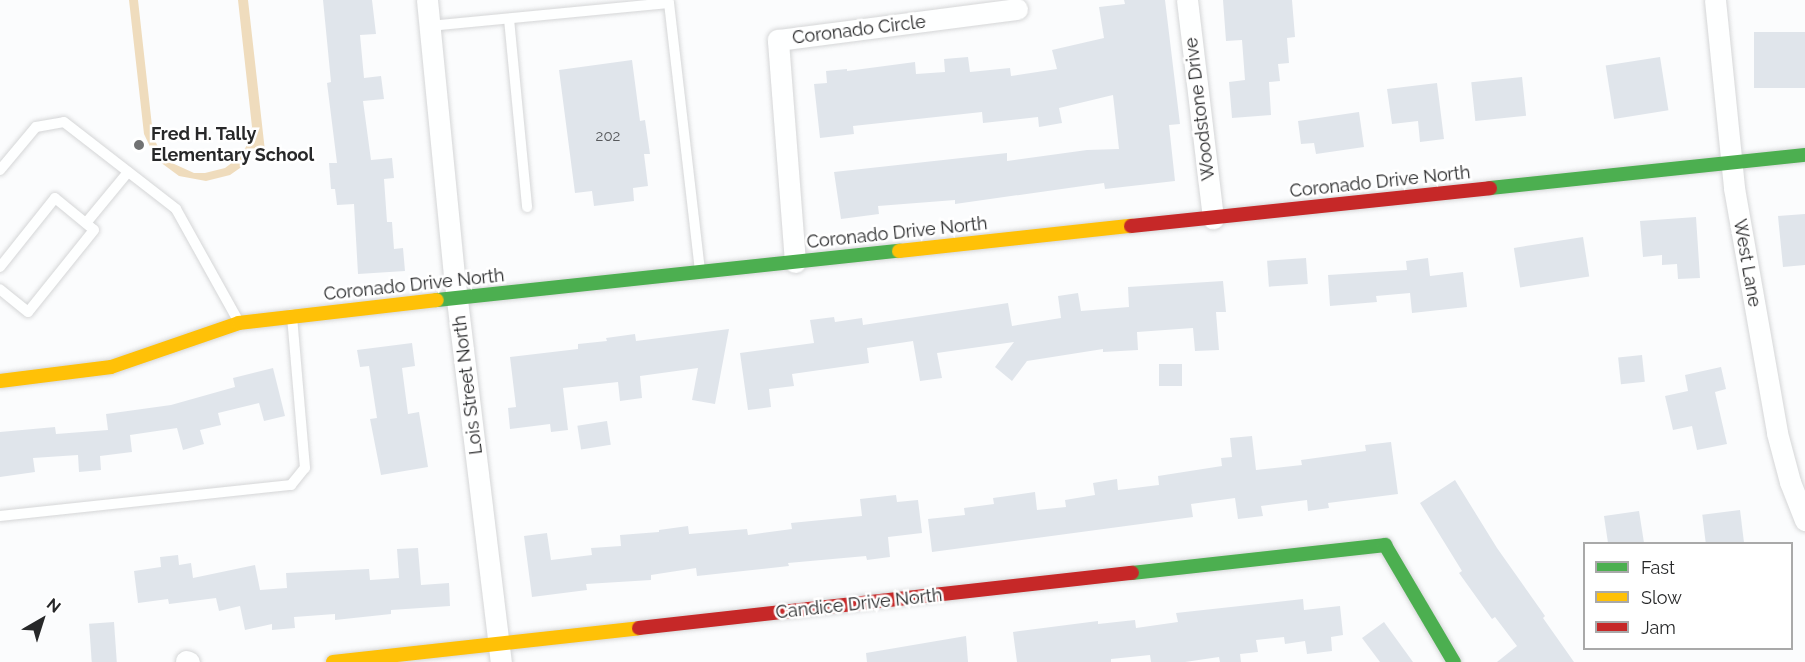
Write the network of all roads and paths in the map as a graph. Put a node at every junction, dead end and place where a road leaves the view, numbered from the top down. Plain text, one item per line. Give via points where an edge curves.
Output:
1 (427, 0) edge
2 (1187, 0) edge
3 (1715, 0) edge
4 (1017, 9) dead end
5 (509, 19) junction
6 (429, 26) junction
7 (1805, 155) edge
8 (1730, 164) junction
9 (0, 170) edge
10 (128, 172) junction
11 (527, 207) dead end
12 (1213, 218) junction
13 (86, 223) junction
14 (795, 262) junction
15 (0, 267) edge
16 (700, 270) junction
17 (0, 289) edge
18 (457, 300) junction
19 (292, 315) junction
20 (239, 322) junction
21 (0, 381) edge
22 (0, 516) edge
23 (1805, 520) edge
24 (500, 654) edge
25 (333, 662) edge
26 (1454, 662) edge

1 - 6 street, Lois Street North
2 - 12 street, Woodstone Drive
3 - 8 street, West Lane
4 - 14 street, Coronado Circle via 778,40
5 - 6 lane
5 - 11 lane
5 - 16 lane via 669,3
6 - 18 street, Lois Street North
7 - 8 street, Coronado Drive North
8 - 12 street, Coronado Drive North
8 - 23 street, West Lane via 1777,433
9 - 10 lane via 36,127 64,123
10 - 13 lane
10 - 20 lane via 176,209
12 - 14 street, Coronado Drive North
13 - 15 lane via 55,198
13 - 17 lane via 94,230 28,312
14 - 16 street, Coronado Drive North
16 - 18 street, Coronado Drive North
18 - 19 street, Coronado Drive North
18 - 24 street, Lois Street North
19 - 20 street, Coronado Drive North
19 - 22 lane via 305,468 291,485
20 - 21 street, Coronado Drive North via 111,366
24 - 25 street, Candice Drive North
24 - 26 street, Candice Drive North via 1385,545

